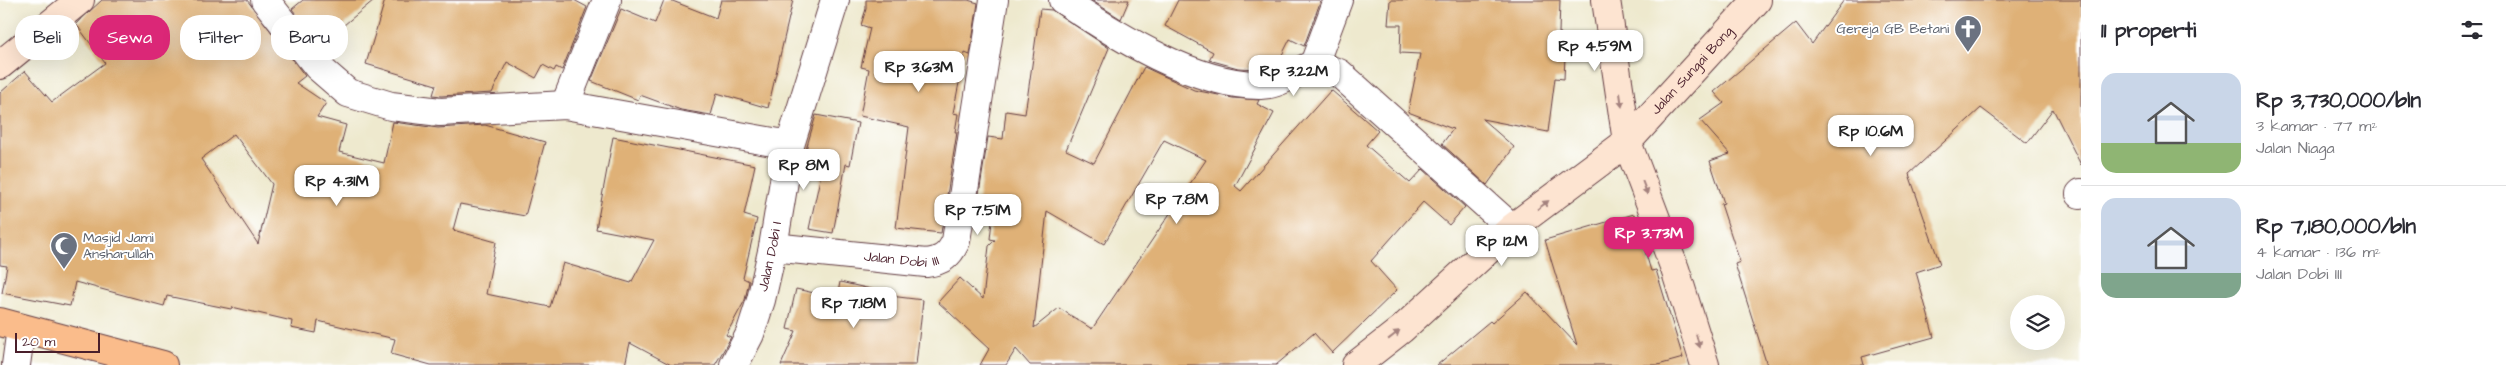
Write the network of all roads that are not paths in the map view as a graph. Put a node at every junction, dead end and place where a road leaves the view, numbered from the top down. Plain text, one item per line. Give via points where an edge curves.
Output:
1 (80, 0) edge
2 (265, 0) edge
3 (607, 0) edge
4 (835, 0) edge
5 (994, 0) edge
6 (1063, 0) edge
7 (1338, 0) edge
8 (1606, 0) edge
9 (1757, 0) edge
10 (1314, 64) junction
11 (0, 65) edge
12 (565, 105) junction
13 (1627, 142) junction
14 (790, 145) junction
15 (1512, 228) junction
16 (773, 247) junction
17 (10, 325) edge
18 (16, 365) edge
19 (162, 365) edge
20 (734, 365) edge
21 (1356, 365) edge
22 (1705, 365) edge

1 - 11 street
2 - 12 street via 318,67 348,93 391,106 440,112
3 - 12 street
4 - 14 street, Jalan Dobi I
5 - 16 street, Jalan Dobi III via 956,241 951,252 940,261 926,264
6 - 10 street via 1122,38 1209,76 1262,86
7 - 10 street
8 -> 13 street
9 - 13 street, Jalan Sungai Bong
10 - 15 street via 1339,73
12 - 14 street
15 -> 13 street, Jalan Sungai Bong
13 -> 22 street via 1675,269
14 - 16 street, Jalan Dobi I
21 -> 15 street, Jalan Sungai Bong via 1402,328
16 - 20 street, Jalan Dobi I via 750,334
17 - 18 street
17 - 19 main road

